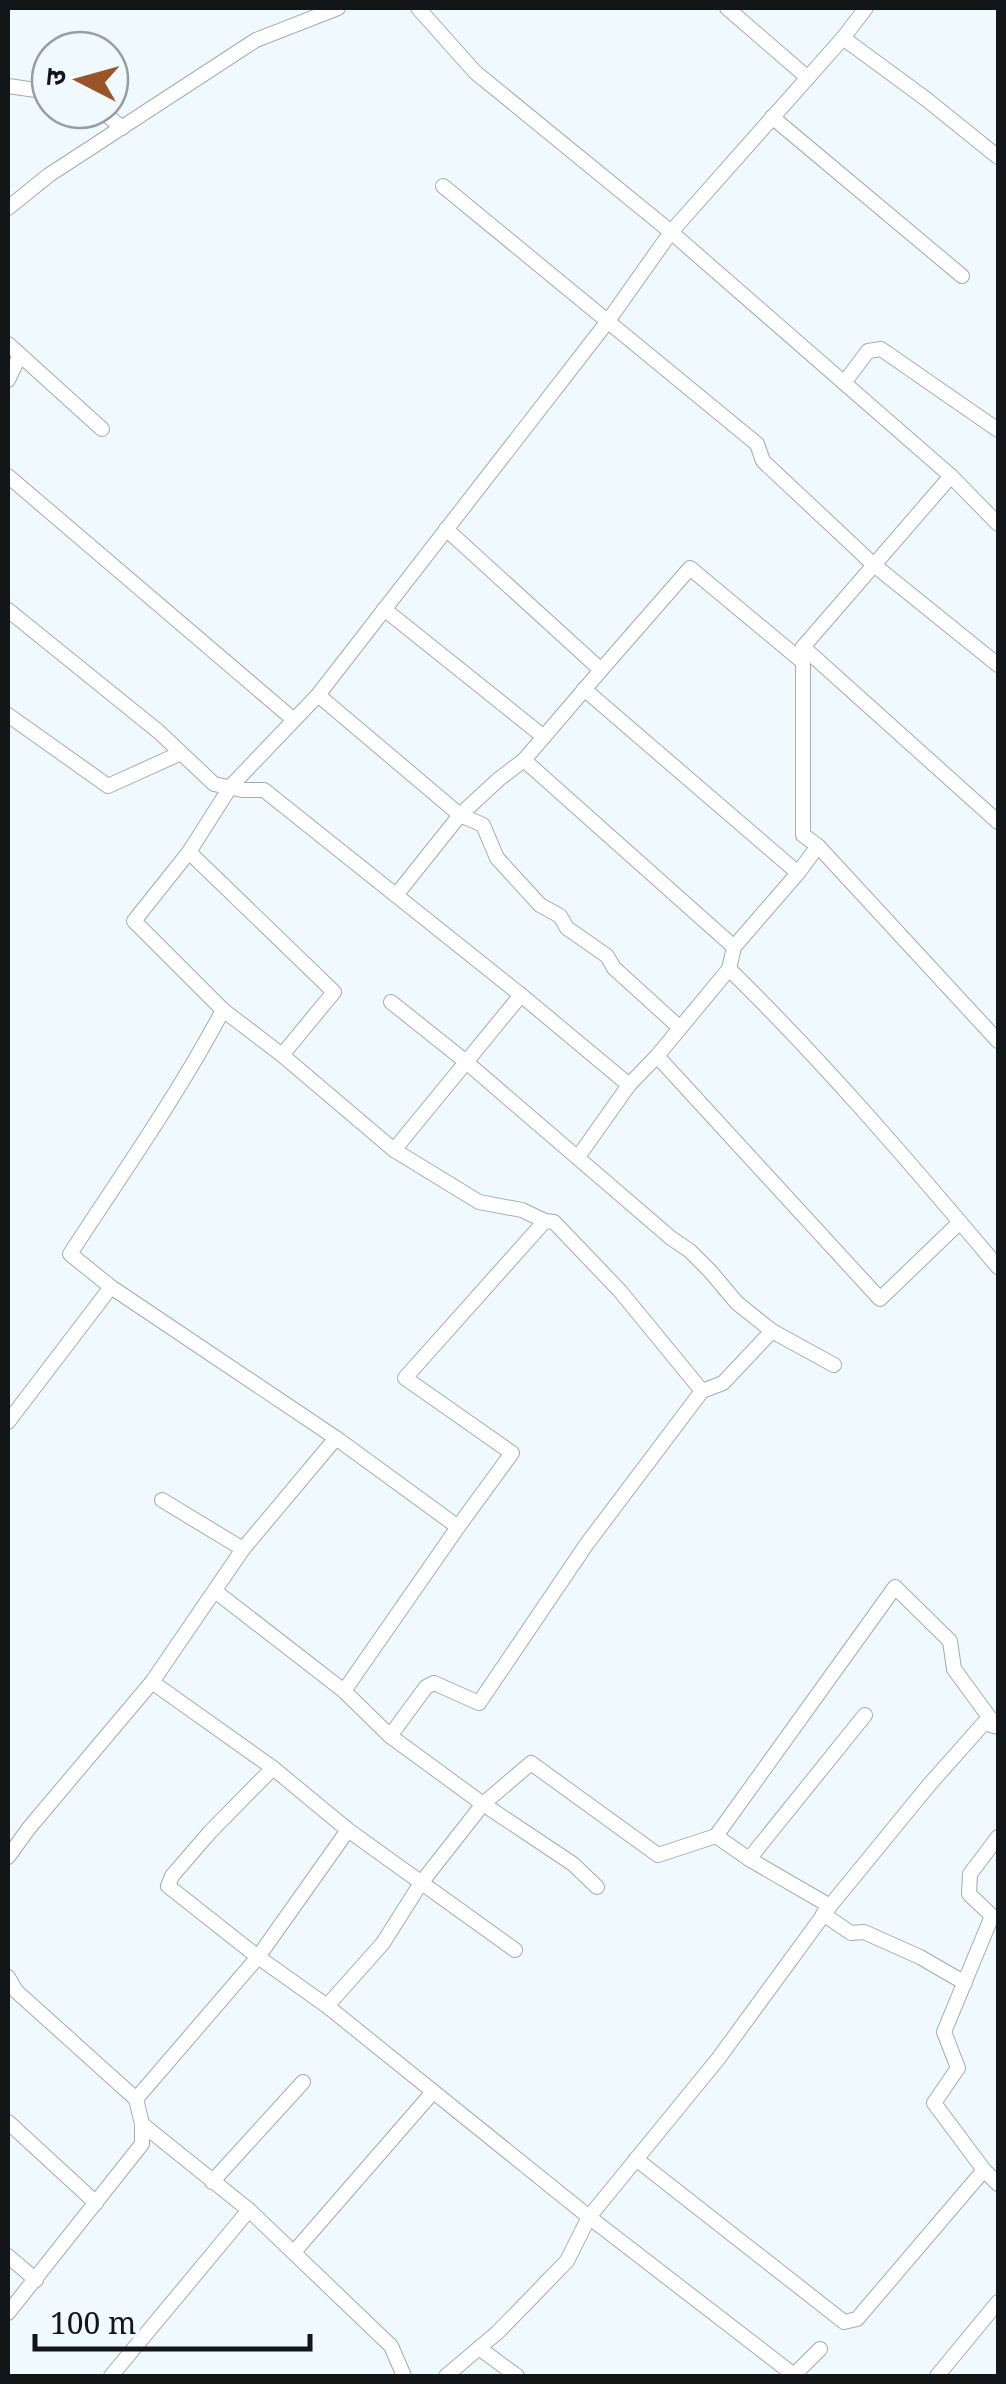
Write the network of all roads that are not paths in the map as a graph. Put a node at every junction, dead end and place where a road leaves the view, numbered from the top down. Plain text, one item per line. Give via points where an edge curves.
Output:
1 (338, 8) edge
2 (418, 8) edge
3 (727, 8) edge
4 (866, 8) edge
5 (843, 38) junction
6 (808, 78) junction
7 (772, 118) junction
8 (130, 123) edge
9 (119, 130) edge
10 (998, 157) edge
11 (444, 186) dead end
12 (8, 208) edge
13 (671, 232) junction
14 (962, 276) dead end
15 (608, 321) junction
16 (8, 344) edge
17 (20, 355) junction
18 (8, 380) edge
19 (844, 383) junction
20 (102, 429) dead end
21 (998, 430) edge
22 (8, 476) edge
23 (951, 476) junction
24 (998, 524) edge
25 (446, 529) junction
26 (874, 565) junction
27 (8, 610) edge
28 (384, 610) junction
29 (802, 654) junction
30 (998, 665) edge
31 (601, 670) junction
32 (584, 690) junction
33 (318, 695) junction
34 (8, 715) edge
35 (294, 720) junction
36 (544, 737) junction
37 (181, 753) junction
38 (524, 760) junction
39 (231, 786) junction
40 (460, 816) junction
41 (998, 822) edge
42 (818, 846) junction
43 (189, 852) junction
44 (798, 873) junction
45 (397, 894) junction
46 (734, 947) junction
47 (729, 970) junction
48 (522, 995) junction
49 (392, 1002) dead end
50 (223, 1010) junction
51 (680, 1028) junction
52 (998, 1041) edge
53 (282, 1055) junction
54 (657, 1056) junction
55 (465, 1061) junction
56 (629, 1085) junction
57 (394, 1150) junction
58 (578, 1157) junction
59 (545, 1221) junction
60 (960, 1222) junction
61 (998, 1266) edge
62 (111, 1286) junction
63 (772, 1330) junction
64 (834, 1365) dead end
65 (702, 1391) junction
66 (8, 1422) edge
67 (336, 1438) junction
68 (162, 1500) dead end
69 (458, 1528) junction
70 (243, 1549) junction
71 (215, 1591) junction
72 (152, 1682) junction
73 (344, 1691) junction
74 (865, 1715) dead end
75 (997, 1726) edge
76 (390, 1736) junction
77 (273, 1768) junction
78 (484, 1804) junction
79 (348, 1830) junction
80 (716, 1836) junction
81 (998, 1838) edge
82 (8, 1857) edge
83 (749, 1859) junction
84 (421, 1883) junction
85 (597, 1887) dead end
86 (826, 1910) junction
87 (516, 1950) dead end
88 (258, 1956) junction
89 (8, 1977) edge
90 (965, 1982) junction
91 (326, 2006) junction
92 (303, 2082) dead end
93 (433, 2092) junction
94 (136, 2099) junction
95 (8, 2122) edge
96 (142, 2124) junction
97 (636, 2159) junction
98 (984, 2170) junction
99 (212, 2182) junction
100 (998, 2184) edge
101 (96, 2204) junction
102 (250, 2210) junction
103 (589, 2217) junction
104 (294, 2252) junction
105 (8, 2256) edge
106 (36, 2280) junction
107 (998, 2302) edge
108 (8, 2313) edge
109 (480, 2348) junction
110 (820, 2348) dead end
111 (110, 2376) edge
112 (404, 2376) edge
113 (446, 2376) edge
114 (517, 2376) edge
115 (794, 2376) edge
116 (938, 2376) edge

1 - 8 street via 256,40
2 - 13 street via 475,72
3 - 6 street
4 - 5 street
5 - 6 street
5 - 10 street
6 - 7 street
7 - 13 street
7 - 14 street
9 - 12 street
11 - 15 street
13 - 15 street
13 - 19 street
15 - 25 street
15 - 26 street via 757,444 763,461
16 - 17 street
17 - 18 street
17 - 20 street
19 - 21 street via 868,352 881,349
19 - 23 street
22 - 35 street
23 - 24 street
23 - 26 street
25 - 28 street
25 - 31 street
26 - 29 street
26 - 30 street
27 - 37 street
28 - 33 street
28 - 36 street
29 - 31 street via 690,568
29 - 41 street
29 - 42 street via 803,835
31 - 32 street
32 - 36 street
32 - 44 street
33 - 35 street
33 - 40 street
34 - 37 street via 108,786
35 - 39 street
36 - 38 street
37 - 39 street via 214,784
38 - 40 street
38 - 46 street
39 - 43 street
39 - 45 street via 264,790
40 - 45 street
40 - 51 street via 483,825 497,858 540,905 607,956
42 - 44 street
42 - 52 street
43 - 50 street via 134,921
43 - 53 street via 334,992
44 - 46 street
45 - 48 street
46 - 47 street
47 - 51 street
47 - 60 street
48 - 55 street
48 - 56 street
49 - 55 street
50 - 53 street
50 - 62 street via 70,1254
51 - 54 street
53 - 57 street
54 - 56 street
54 - 60 street via 880,1298
55 - 57 street
55 - 58 street
56 - 58 street
57 - 59 street via 480,1202
58 - 63 street
59 - 65 street via 554,1222 620,1291
59 - 69 street via 405,1378 512,1453
60 - 61 street
62 - 66 street
62 - 67 street
63 - 64 street
63 - 65 street via 723,1383
65 - 76 street via 478,1702 434,1683
67 - 69 street
67 - 70 street
68 - 70 street
69 - 73 street
70 - 71 street
71 - 72 street
71 - 73 street
72 - 77 street
72 - 82 street
73 - 76 street
74 - 83 street
75 - 80 street via 954,1669 950,1642 894,1587
75 - 86 street via 984,1723
76 - 78 street
77 - 79 street
77 - 88 street via 168,1886
78 - 80 street via 531,1763 658,1856
78 - 84 street
78 - 85 street
79 - 84 street
79 - 88 street
80 - 83 street
81 - 90 street via 970,1874 969,1894 992,1916
83 - 86 street
84 - 87 street
84 - 91 street via 383,1942
86 - 90 street via 851,1933 864,1932
86 - 97 street
88 - 91 street
88 - 94 street
89 - 94 street
90 - 98 street via 944,2032 958,2068 934,2103
91 - 93 street
92 - 99 street
93 - 103 street
93 - 104 street
94 - 96 street
95 - 101 street
96 - 99 street
96 - 101 street via 142,2144
97 - 98 street via 844,2322 857,2319
97 - 103 street
98 - 100 street
99 - 102 street
101 - 106 street
102 - 104 street
102 - 111 street
103 - 109 street via 567,2261
103 - 115 street
104 - 112 street via 391,2346
105 - 106 street
106 - 108 street
107 - 116 street
109 - 113 street
109 - 114 street
110 - 115 street

